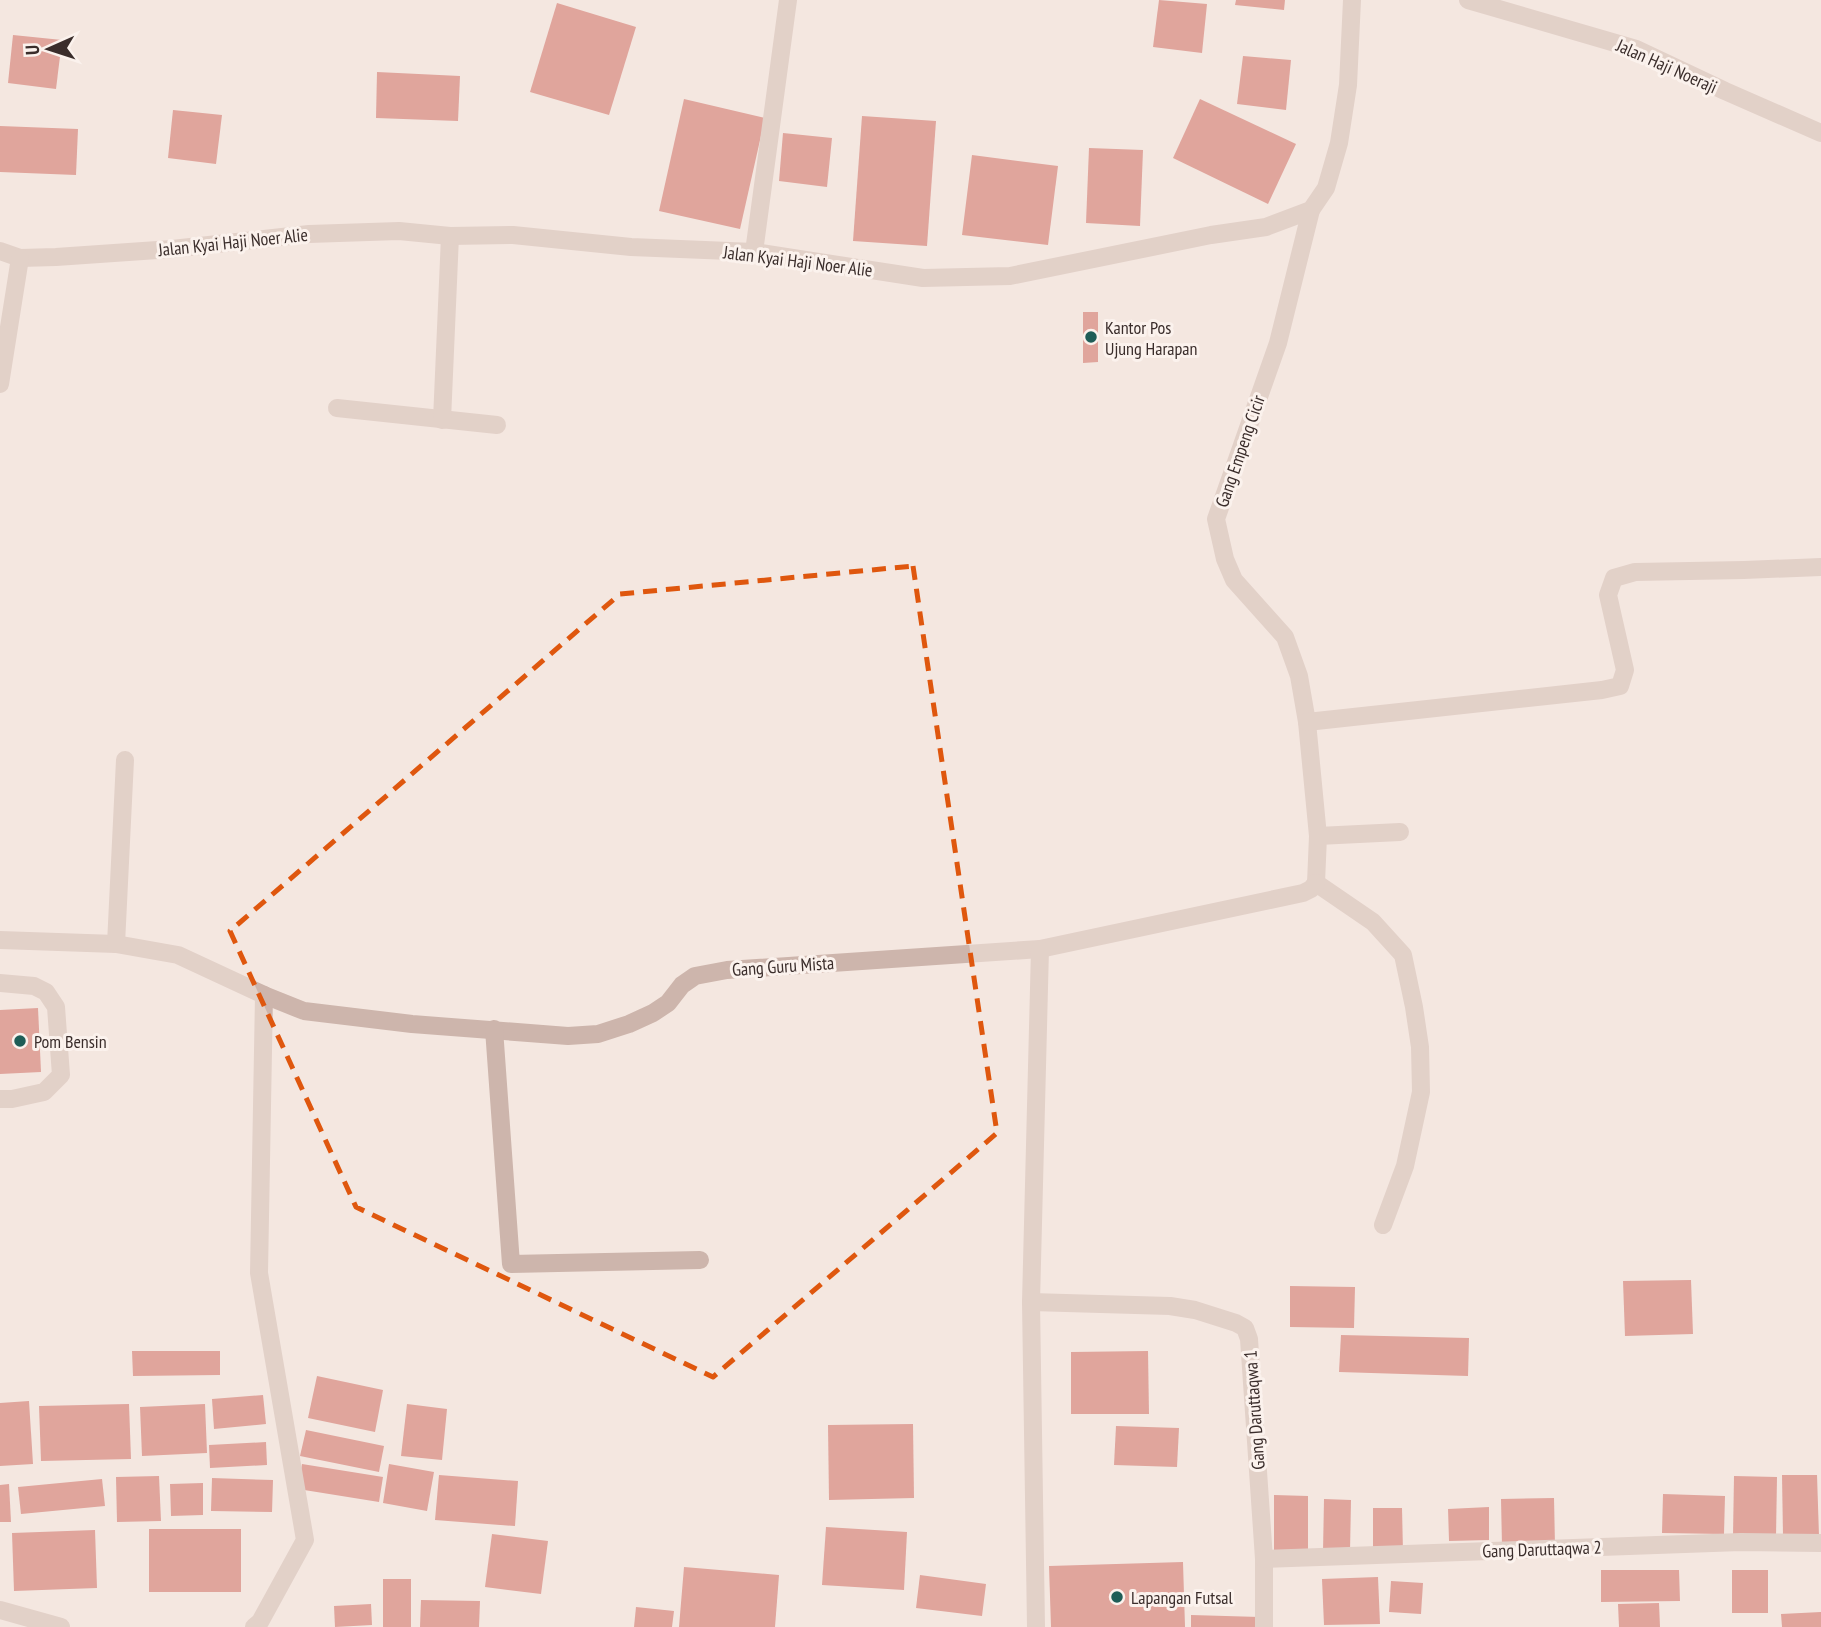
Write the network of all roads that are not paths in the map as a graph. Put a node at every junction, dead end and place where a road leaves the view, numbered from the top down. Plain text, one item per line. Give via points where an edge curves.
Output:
1 (788, 0) edge
2 (1352, 0) edge
3 (1468, 0) edge
4 (1821, 133) edge
5 (1311, 210) junction
6 (450, 236) junction
7 (0, 251) edge
8 (754, 252) junction
9 (20, 258) junction
10 (0, 384) edge
11 (337, 408) dead end
12 (442, 420) junction
13 (497, 425) dead end
14 (1821, 567) edge
15 (1307, 722) junction
16 (125, 760) dead end
17 (1400, 832) dead end
18 (1318, 836) junction
19 (1316, 883) junction
20 (0, 940) edge
21 (116, 944) junction
22 (1040, 949) junction
23 (0, 983) edge
24 (264, 995) junction
25 (494, 1029) junction
26 (0, 1099) edge
27 (1383, 1225) dead end
28 (700, 1260) dead end
29 (1031, 1302) junction
30 (1821, 1543) edge
31 (1264, 1559) junction
32 (0, 1610) edge
33 (61, 1627) edge
34 (254, 1627) edge
35 (1036, 1627) edge
36 (1264, 1627) edge

1 - 8 street
2 - 5 street via 1348,85 1339,143 1326,188
3 - 4 street, Jalan Haji Noeraji via 1636,48
5 - 8 street, Jalan Kyai Haji Noer Alie via 1266,227 1010,275 923,278
5 - 15 street, Gang Empeng Cicir via 1278,343 1216,519 1224,559 1234,580 1286,637
6 - 8 street, Jalan Kyai Haji Noer Alie via 513,235 631,247
6 - 9 street, Jalan Kyai Haji Noer Alie via 309,234 172,249
6 - 12 street
7 - 9 street
9 - 10 street
11 - 12 street
12 - 13 street
14 - 15 street via 1635,572 1614,578 1608,595 1625,670 1620,686
15 - 18 street, Gang Empeng Cicir
16 - 21 street
17 - 18 street
18 - 19 street, Gang Empeng Cicir
19 - 22 street, Gang Guru Mista via 1303,893
19 - 27 street via 1373,922 1403,955 1414,1007 1420,1092 1405,1166
20 - 21 street, Gang Guru Mista
21 - 24 street, Gang Guru Mista via 178,955
22 - 25 street, Gang Guru Mista via 727,970 695,976 653,1013 598,1034
22 - 29 street
23 - 26 street via 34,986 46,992 56,1007 61,1074 44,1091
24 - 25 street, Gang Guru Mista via 304,1011
24 - 34 street via 259,1273 306,1540
25 - 28 street via 511,1264
29 - 31 street, Gang Daruttaqwa 1 via 1170,1306 1245,1328
29 - 35 street
30 - 31 street, Gang Daruttaqwa 2
31 - 36 street, Gang Daruttaqwa 1
32 - 33 street

